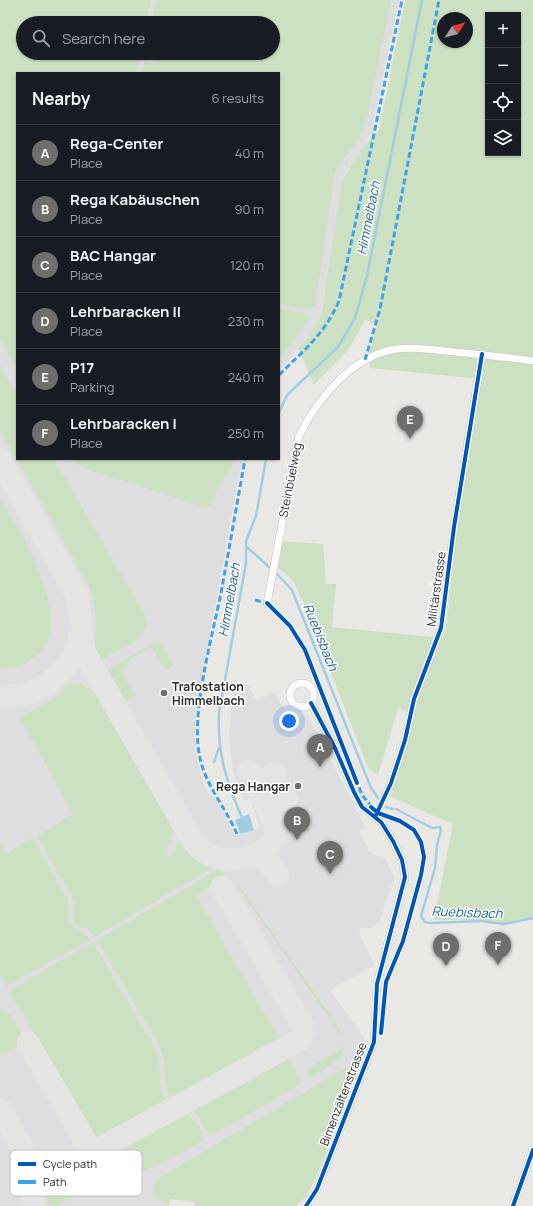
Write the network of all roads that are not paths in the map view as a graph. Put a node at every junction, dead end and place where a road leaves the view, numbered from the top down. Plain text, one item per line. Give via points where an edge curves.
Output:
1 (482, 354) junction
2 (533, 361) edge
3 (267, 603) dead end
4 (311, 703) dead end
5 (375, 818) junction
6 (533, 1150) edge
7 (306, 1206) edge
8 (513, 1206) edge

1 - 2 street, Steinbüelweg
1 - 3 street, Steinbüelweg via 421,348 396,349 365,360 337,383 309,418 299,436
1 - 5 street, Militärstrasse via 454,527 441,628 414,699 405,740 391,783
4 - 5 street, Bimenzältenstrasse via 362,807
5 - 7 street, Bimenzältenstrasse via 381,822 393,841 402,860 405,877 377,984 372,1048 317,1189
6 - 8 street

